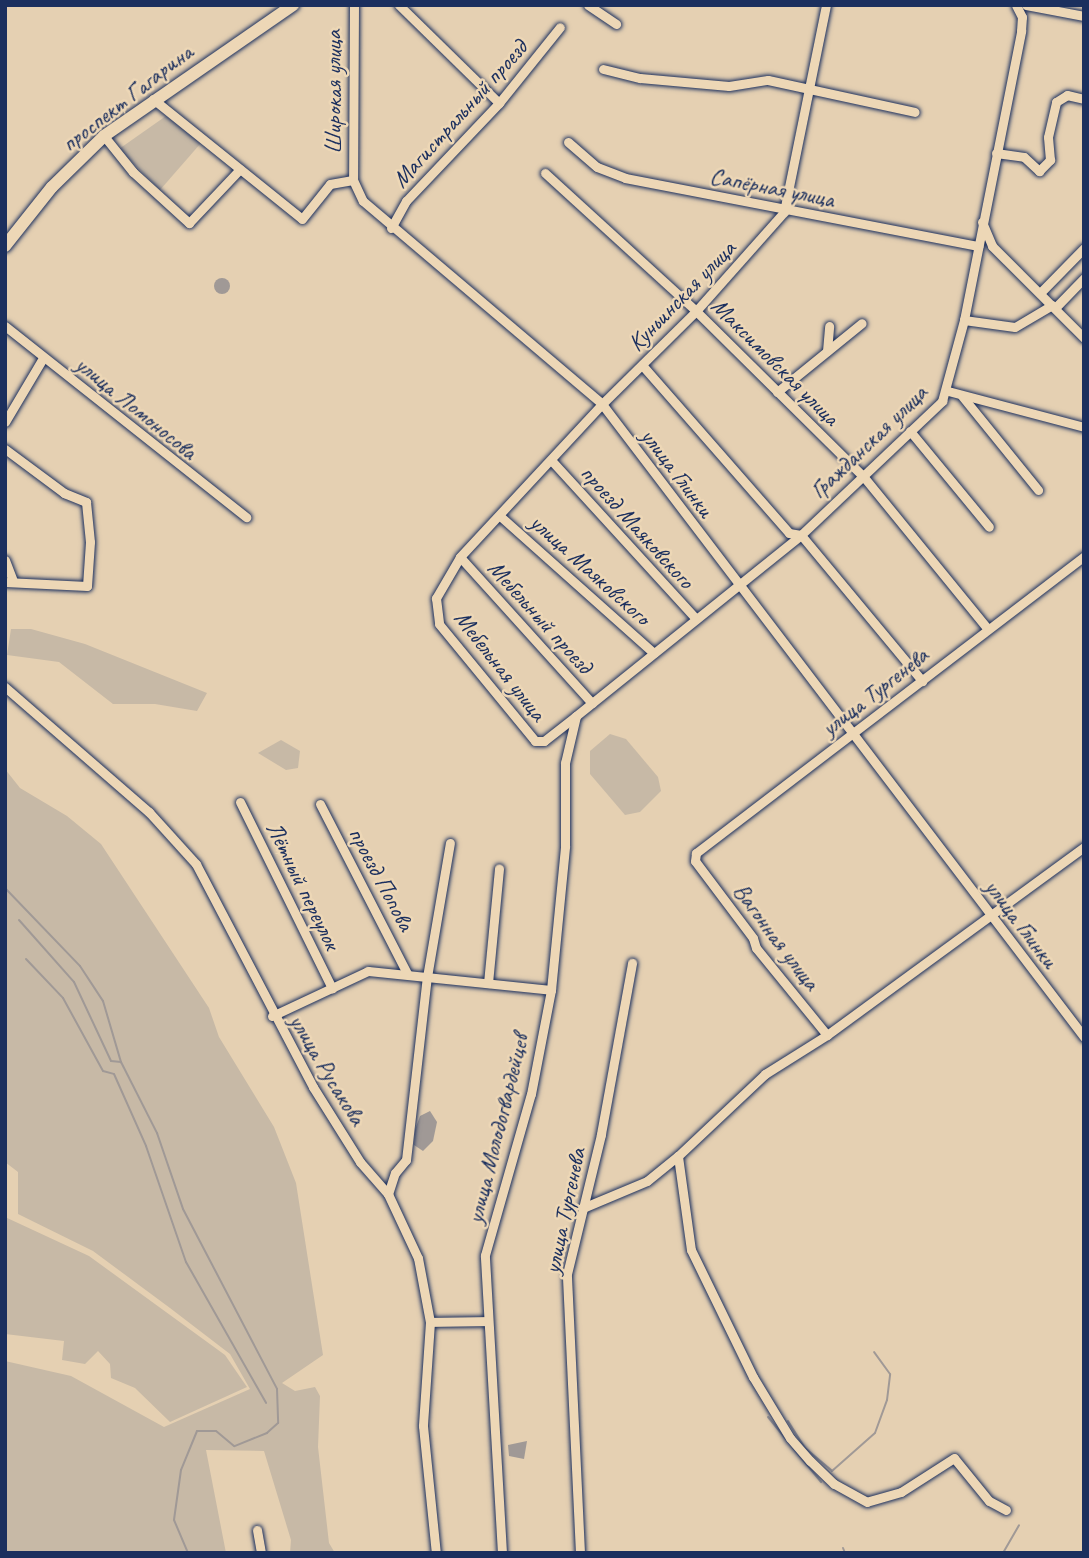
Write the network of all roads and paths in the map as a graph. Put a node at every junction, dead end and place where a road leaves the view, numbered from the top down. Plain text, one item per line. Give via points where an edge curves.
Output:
1 (293, 5) edge
2 (354, 5) edge
3 (399, 5) edge
4 (588, 5) edge
5 (826, 5) edge
6 (1016, 5) edge
7 (1027, 5) edge
8 (1084, 16) edge
9 (615, 24) dead end
10 (560, 27) dead end
11 (603, 69) dead end
12 (808, 88) junction
13 (153, 99) junction
14 (1084, 99) edge
15 (499, 103) junction
16 (915, 112) dead end
17 (104, 136) junction
18 (568, 142) dead end
19 (996, 153) junction
20 (240, 169) junction
21 (545, 173) dead end
22 (353, 180) junction
23 (784, 212) junction
24 (982, 222) junction
25 (391, 228) junction
26 (5, 246) edge
27 (979, 246) junction
28 (1084, 248) edge
29 (1084, 278) edge
30 (1042, 295) junction
31 (1053, 306) junction
32 (696, 311) junction
33 (964, 320) junction
34 (862, 323) dead end
35 (5, 326) edge
36 (830, 326) dead end
37 (1084, 338) edge
38 (827, 351) junction
39 (43, 358) junction
40 (642, 365) junction
41 (947, 391) junction
42 (777, 392) junction
43 (961, 395) junction
44 (602, 404) junction
45 (5, 422) edge
46 (1084, 427) edge
47 (910, 431) junction
48 (5, 449) edge
49 (551, 460) junction
50 (863, 476) junction
51 (1038, 490) dead end
52 (500, 516) junction
53 (246, 517) dead end
54 (989, 527) dead end
55 (801, 535) junction
56 (1084, 556) edge
57 (460, 557) junction
58 (5, 560) edge
59 (9, 581) edge
60 (737, 585) junction
61 (435, 613) joint
62 (696, 619) junction
63 (987, 628) junction
64 (654, 653) junction
65 (922, 681) junction
66 (5, 687) edge
67 (592, 702) junction
68 (576, 716) junction
69 (853, 735) junction
70 (536, 741) joint
71 (240, 802) dead end
72 (320, 804) dead end
73 (450, 843) dead end
74 (1084, 847) edge
75 (695, 861) joint
76 (499, 869) dead end
77 (990, 915) junction
78 (632, 963) dead end
79 (407, 972) junction
80 (427, 977) junction
81 (488, 984) junction
82 (332, 988) junction
83 (551, 990) junction
84 (272, 1016) junction
85 (827, 1035) junction
86 (1084, 1037) edge
87 (678, 1156) junction
88 (388, 1194) junction
89 (585, 1207) junction
90 (487, 1321) junction
91 (430, 1322) junction
92 (1006, 1510) dead end
93 (257, 1530) dead end
94 (261, 1553) edge
95 (436, 1553) edge
96 (502, 1553) edge
97 (580, 1553) edge

1 - 13 main road, проспект Гагарина
2 - 22 street, Широкая улица
3 - 15 street
4 - 9 street
5 - 12 street
6 - 19 street, Гражданская улица via 1023,17
7 - 8 street
10 - 15 street, Магистральный проезд
11 - 12 street via 640,78 729,86 768,79
12 - 16 street
12 - 23 street
13 - 17 main road, проспект Гагарина
13 - 20 street
14 - 19 street via 1067,95 1056,102 1048,137 1050,160 1039,171 1024,157
15 - 25 street, Магистральный проезд via 406,201
17 - 20 street via 133,172 189,223
17 - 26 main road, проспект Гагарина via 52,187
18 - 23 street, Сапёрная улица via 597,167 625,178
19 - 24 street, Гражданская улица
20 - 22 street via 302,219 330,184
21 - 32 street, Максимовская улица
22 - 25 street, улица Глинки via 363,201
23 - 27 street, Сапёрная улица
23 - 32 street, Куньинская улица
24 - 27 street, Гражданская улица
24 - 30 street via 992,246
25 - 44 street, улица Глинки
27 - 33 street, Гражданская улица
28 - 30 street
29 - 31 street
30 - 31 street
31 - 33 street via 1015,327
31 - 37 street
32 - 40 street, Куньинская улица
32 - 42 street, Максимовская улица
33 - 41 street, Гражданская улица
34 - 38 street
35 - 39 street, улица Ломоносова
36 - 38 street
38 - 42 street
39 - 45 street
39 - 53 street, улица Ломоносова
40 - 44 street, Куньинская улица
40 - 55 street via 789,533
41 - 43 street
41 - 47 street, Гражданская улица
42 - 50 street, Максимовская улица
43 - 46 street
43 - 51 street
44 - 49 street, Куньинская улица
44 - 60 street, улица Глинки
47 - 50 street, Гражданская улица
47 - 54 street
48 - 59 street via 64,493 86,502 87,586
49 - 52 street, Куньинская улица
49 - 62 street, проезд Маяковского
50 - 55 street, Гражданская улица
50 - 63 street, Максимовская улица
52 - 57 street, Куньинская улица
52 - 64 street, улица Маяковского
55 - 60 street, Гражданская улица
55 - 65 street
56 - 63 street, улица Тургенева
57 - 61 street, Куньинская улица via 446,576
57 - 67 street, Мебельный проезд
58 - 59 street
60 - 62 street, Гражданская улица
60 - 69 street, улица Глинки
61 - 70 street, Мебельная улица via 448,636
62 - 64 street, Гражданская улица
63 - 65 street, улица Тургенева
64 - 67 street, Гражданская улица
65 - 69 street, улица Тургенева
66 - 84 street, улица Русакова via 174,835 196,864
67 - 68 street, Гражданская улица
68 - 70 street, Гражданская улица via 544,741
68 - 83 street, улица Молодогвардейцев via 565,763 565,846
69 - 75 street, улица Тургенева via 696,853
69 - 77 street, улица Глинки
71 - 82 street, Лётный переулок
72 - 79 street, проезд Попова
73 - 80 street, проезд Попова
74 - 77 street
75 - 85 street, Вагонная улица via 756,948
76 - 81 street
77 - 85 street
77 - 86 street, улица Глинки
78 - 89 street, улица Тургенева
79 - 80 street
79 - 82 street via 368,971
80 - 81 street
80 - 88 street, проезд Попова via 406,1160 395,1173
81 - 83 street
82 - 84 street
83 - 90 street, улица Молодогвардейцев via 531,1094 485,1255
84 - 88 street, улица Русакова via 360,1162
85 - 87 street via 765,1074
87 - 89 street via 647,1181
87 - 92 street via 691,1250 753,1377 790,1438 810,1461 834,1484 867,1502 901,1492 954,1458 989,1501
88 - 91 street, улица Русакова via 418,1258
89 - 97 street, улица Тургенева via 567,1274
90 - 91 street
90 - 96 street, улица Молодогвардейцев
91 - 95 street, улица Русакова via 424,1426
93 - 94 street

